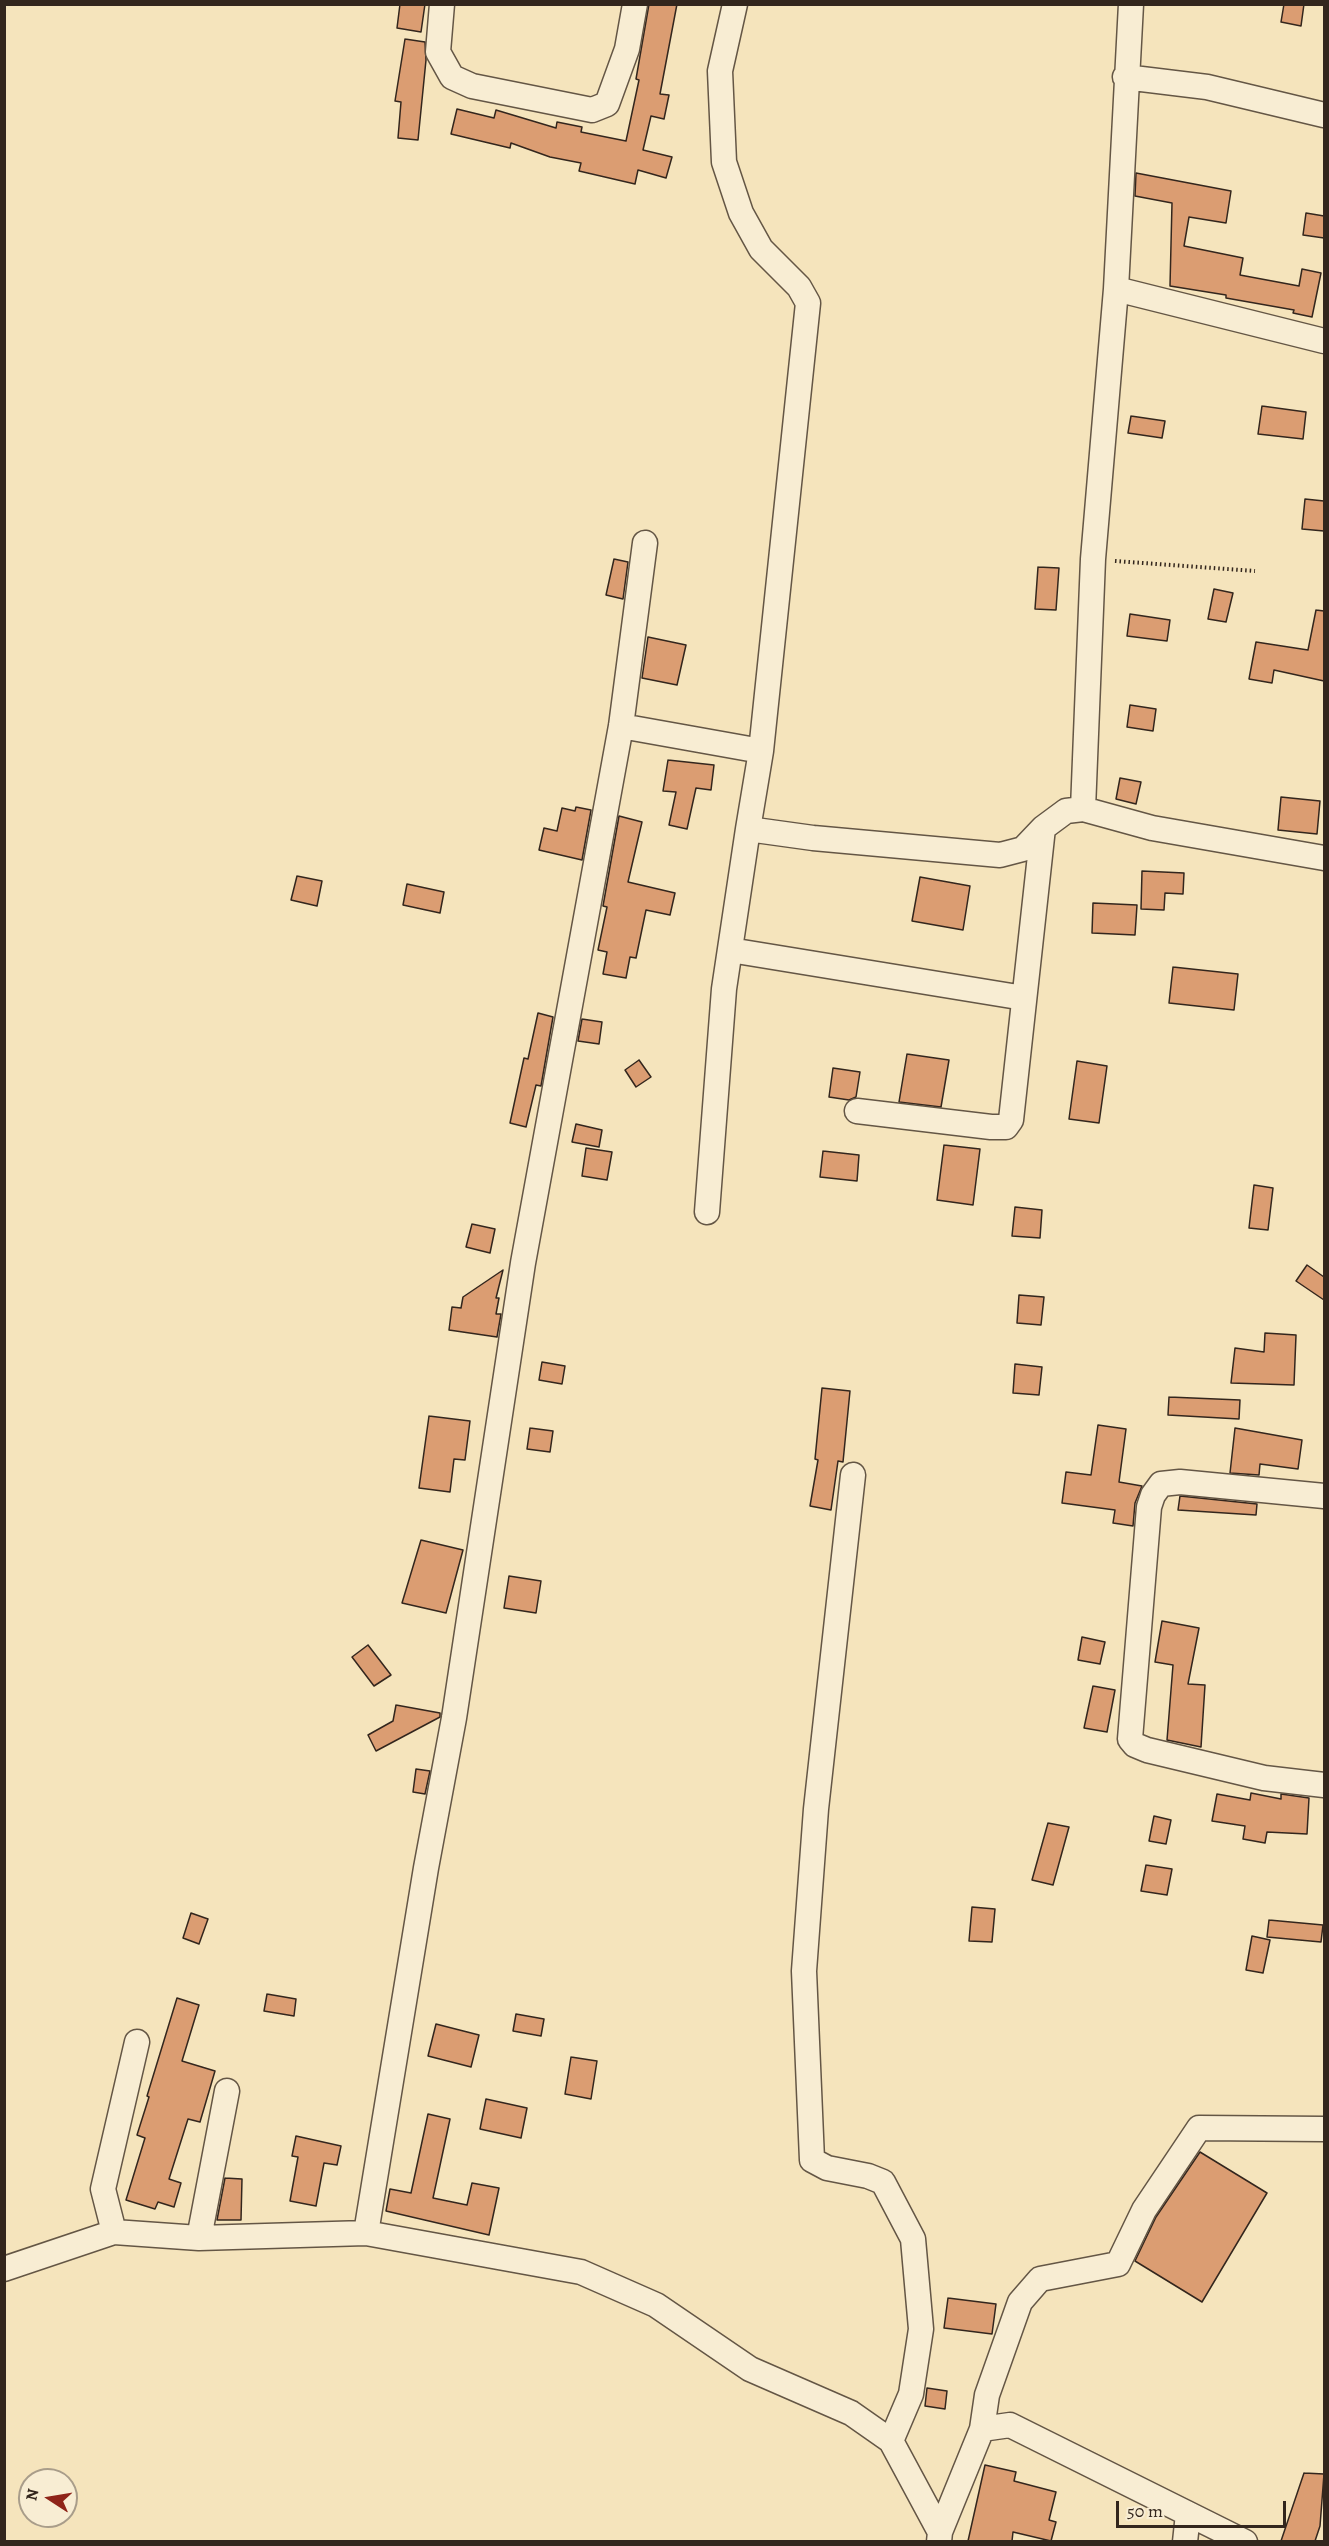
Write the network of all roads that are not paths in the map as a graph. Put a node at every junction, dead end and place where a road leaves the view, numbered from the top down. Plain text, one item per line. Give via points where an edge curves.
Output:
1 (442, 4) edge
2 (634, 4) edge
3 (735, 4) edge
4 (1131, 4) edge
5 (1125, 77) junction
6 (1324, 115) edge
7 (1116, 289) junction
8 (1324, 341) edge
9 (645, 543) dead end
10 (621, 726) junction
11 (761, 751) junction
12 (1083, 809) junction
13 (1043, 828) junction
14 (748, 829) junction
15 (1324, 858) edge
16 (730, 950) junction
17 (1024, 998) junction
18 (857, 1110) dead end
19 (707, 1212) dead end
20 (853, 1475) dead end
21 (1324, 1496) edge
22 (1324, 1785) edge
23 (137, 2042) dead end
24 (227, 2091) dead end
25 (1324, 2129) edge
26 (114, 2232) junction
27 (366, 2233) junction
28 (199, 2238) junction
29 (4, 2269) edge
30 (982, 2429) junction
31 (891, 2441) junction
32 (1188, 2514) junction
33 (940, 2537) edge
34 (1185, 2541) edge
35 (1245, 2541) edge

1 - 2 street via 438,52 452,77 472,86 592,110 607,104 627,49
3 - 11 street via 720,71 724,162 741,213 761,249 800,287 808,303
4 - 5 street
5 - 6 street via 1207,87
5 - 7 street
7 - 8 street
7 - 12 street via 1093,559
9 - 10 street
10 - 11 street
10 - 27 street via 523,1263 454,1718
11 - 14 street
12 - 13 street via 1066,811
12 - 15 street via 1152,828
13 - 14 street via 1023,849 1000,855
13 - 17 street
14 - 16 street
16 - 17 street
16 - 19 street
17 - 18 street via 1011,1120 1006,1127
20 - 31 street via 816,1809 804,1971 812,2160 827,2168 883,2182 913,2239 921,2329 911,2394
21 - 22 street via 1180,1482 1161,1484 1149,1507 1130,1739 1147,1750 1264,1778
23 - 26 street via 103,2189
24 - 28 street
25 - 30 street via 1199,2128 1144,2210 1118,2264 1040,2279 1020,2302 987,2395
26 - 28 street
26 - 29 street
27 - 28 street
27 - 31 street via 581,2272 656,2305 750,2369 851,2413
30 - 32 street via 1010,2425
30 - 33 street
31 - 33 street
32 - 34 street
32 - 35 street

